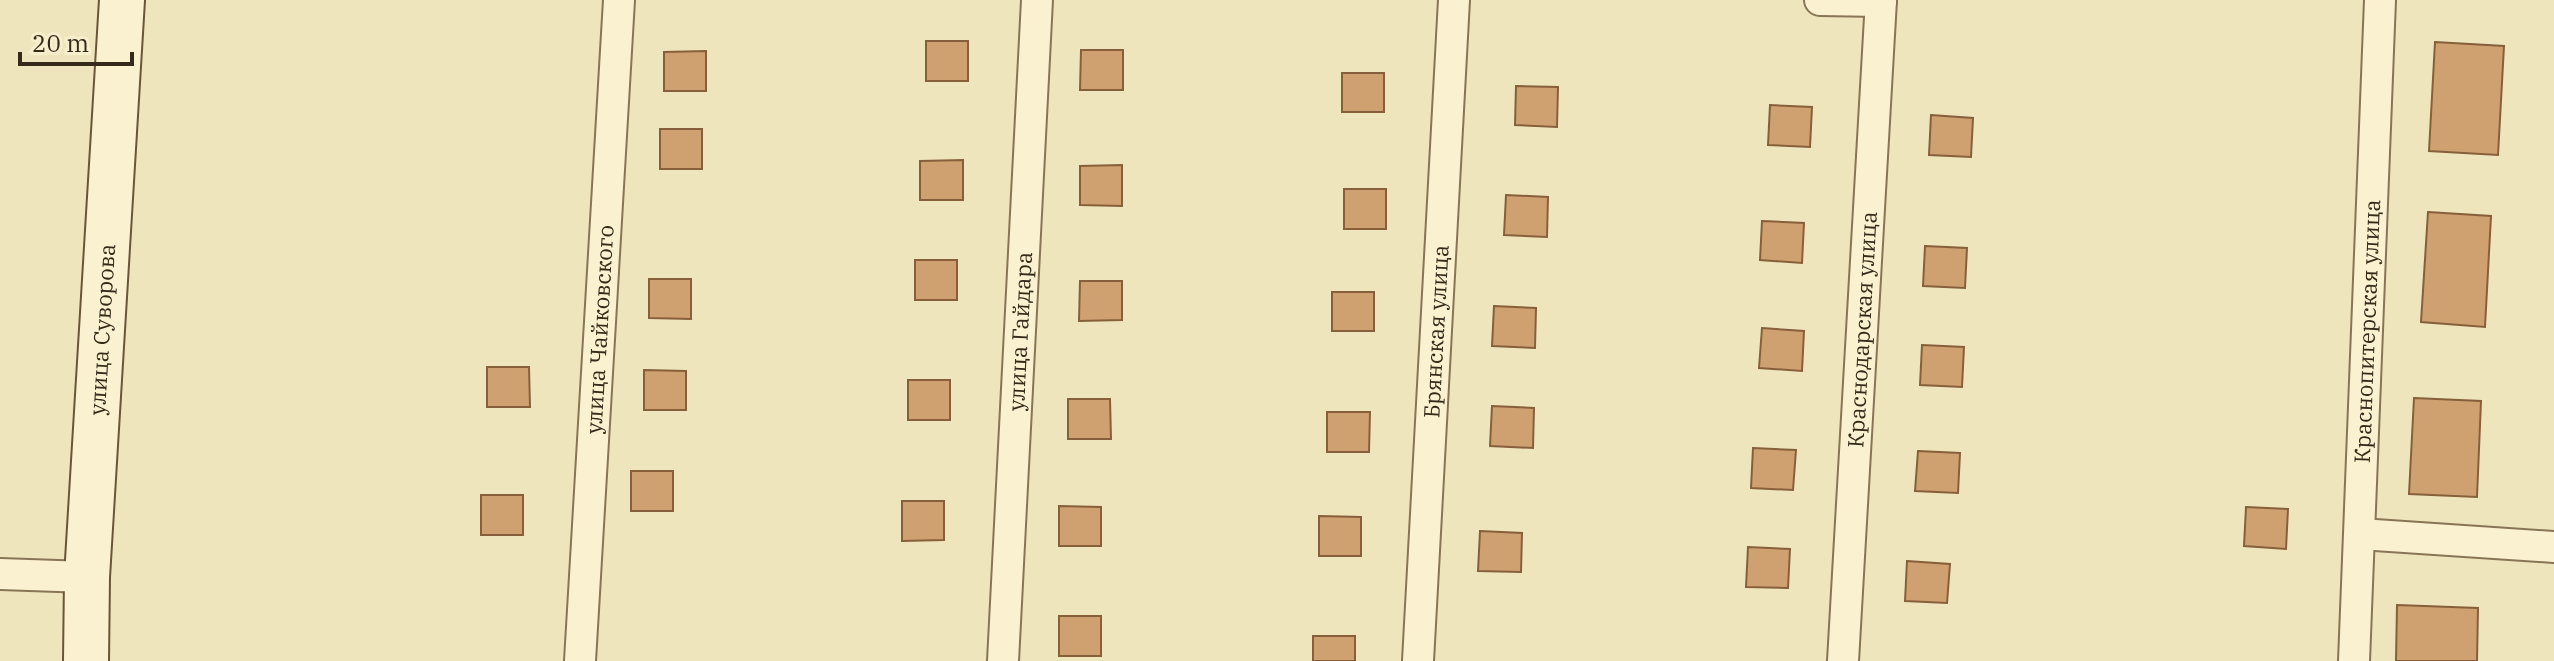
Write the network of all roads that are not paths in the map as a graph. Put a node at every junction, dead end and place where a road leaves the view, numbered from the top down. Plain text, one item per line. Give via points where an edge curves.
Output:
1 (122, 0) edge
2 (619, 0) edge
3 (1037, 0) edge
4 (1454, 0) edge
5 (1820, 0) edge
6 (1881, 0) edge
7 (2380, 0) edge
8 (2360, 534) junction
9 (2554, 547) edge
10 (0, 574) edge
11 (87, 577) junction
12 (86, 661) edge
13 (580, 661) edge
14 (1003, 661) edge
15 (1418, 661) edge
16 (1843, 661) edge
17 (2354, 661) edge

1 - 11 street, улица Суворова
2 - 13 street, улица Чайковского
3 - 14 street, улица Гайдара
4 - 15 street, Брянская улица
5 - 6 street
6 - 16 street, Краснодарская улица
7 - 8 street, Краснопитерская улица
8 - 9 street
8 - 17 street, Краснопитерская улица
10 - 11 street
11 - 12 street, улица Суворова

